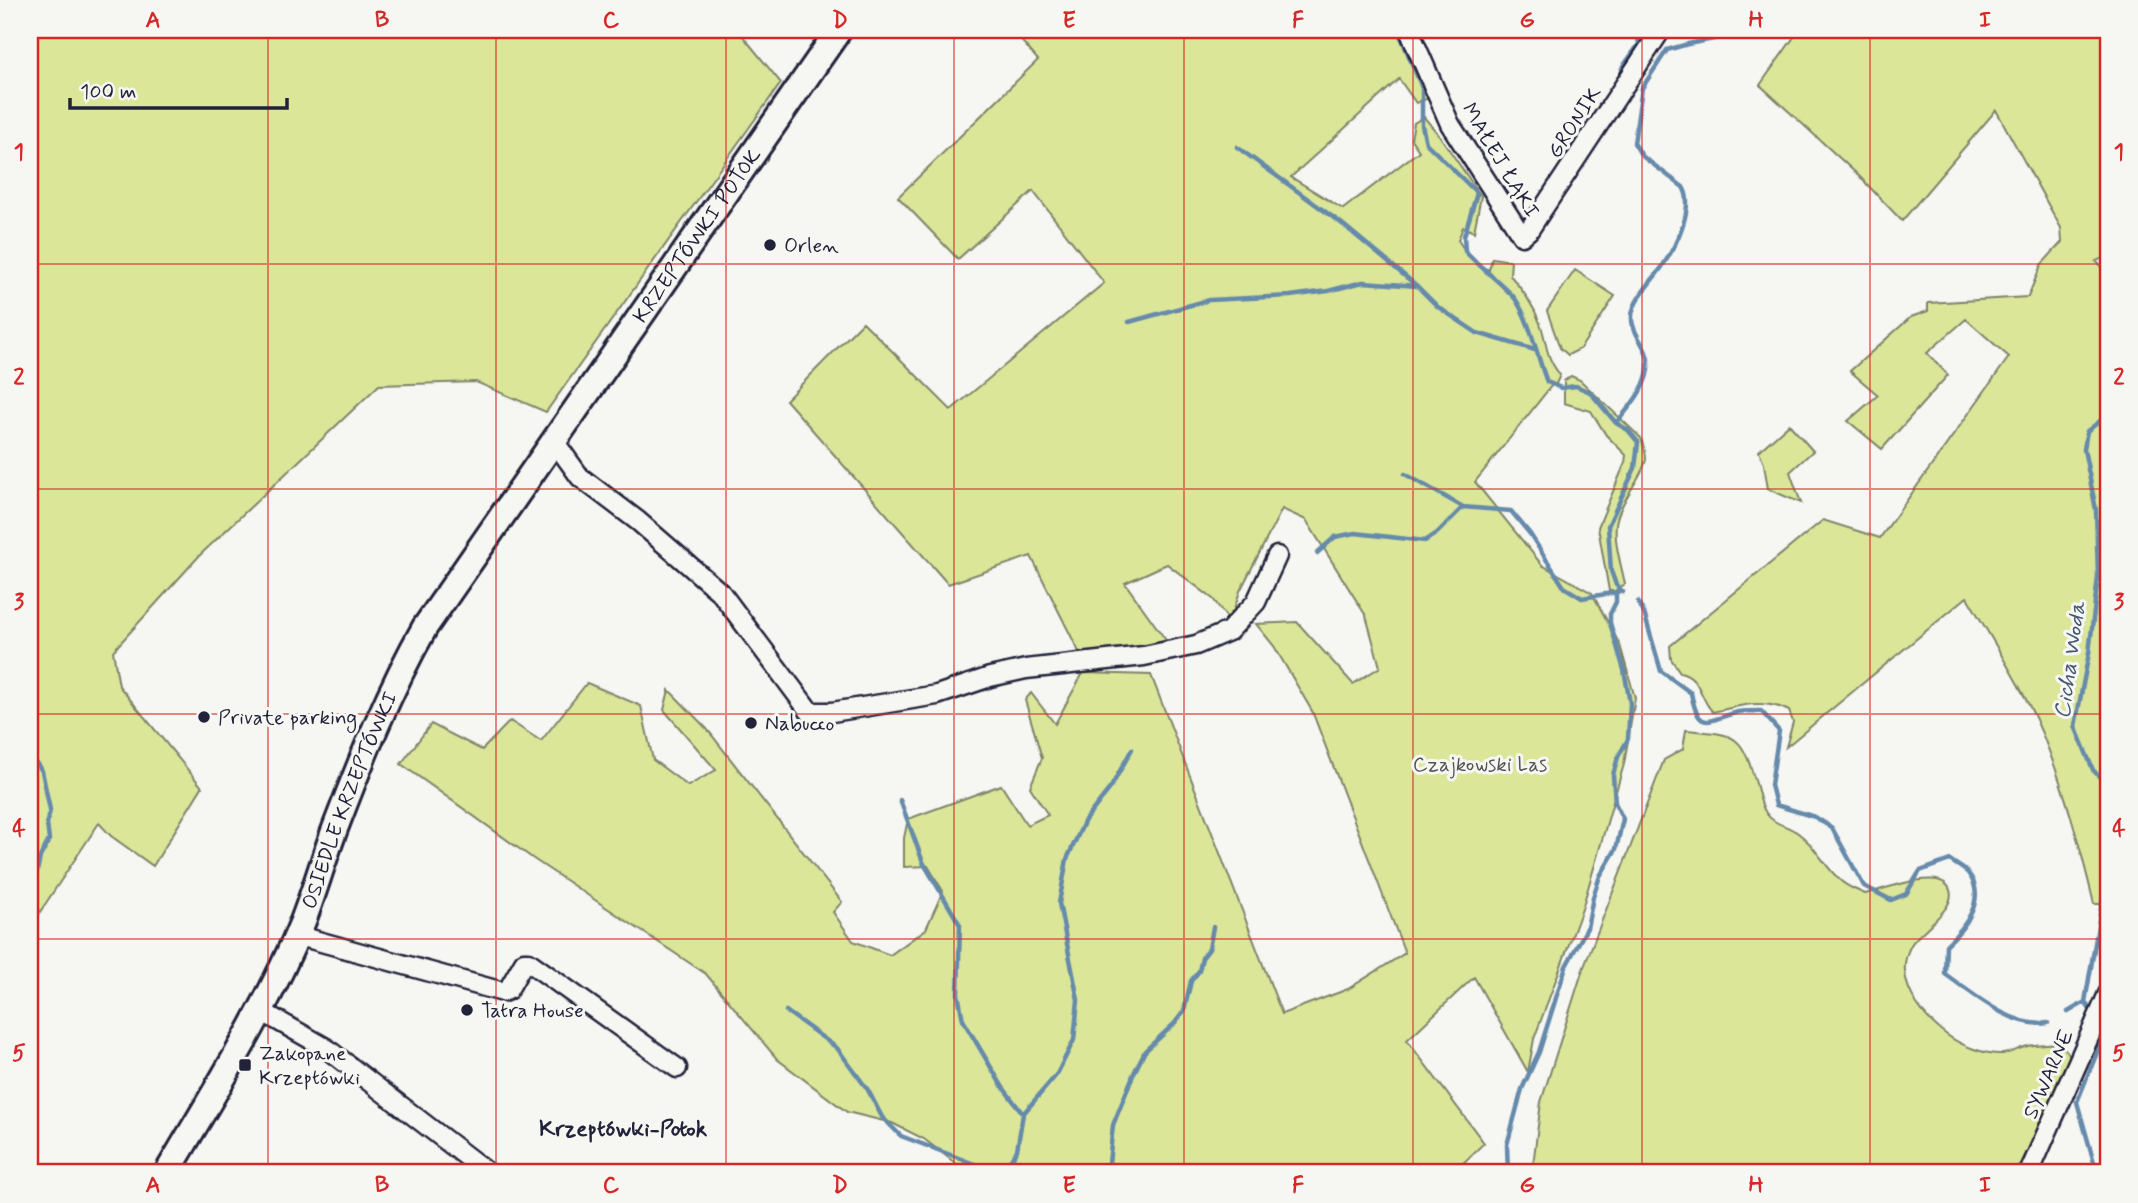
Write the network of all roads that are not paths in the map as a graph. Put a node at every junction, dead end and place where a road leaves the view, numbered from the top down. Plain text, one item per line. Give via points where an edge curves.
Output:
1 (839, 30) edge
2 (1409, 30) edge
3 (1661, 30) edge
4 (1521, 236) joint
5 (554, 441) junction
6 (1278, 556) dead end
7 (296, 935) junction
8 (2108, 994) edge
9 (261, 1010) junction
10 (677, 1068) dead end
11 (167, 1173) edge
12 (488, 1173) edge
13 (2029, 1173) edge

1 - 5 main road, KRZEPTÓWKI POTOK
2 - 4 street, MAŁEJ ŁĄKI via 1450,124
3 - 4 street, GRONIK via 1530,230
5 - 6 street via 580,477 722,593 810,712 937,695 1026,669 1144,656 1196,645 1229,631 1238,622 1255,602
5 - 7 main road, OSIEDLE KRZEPTÓWKI via 439,604 401,669
7 - 9 main road, OSIEDLE KRZEPTÓWKI
7 - 10 street via 503,992 524,962 529,962
8 - 13 street, SYWARNE
9 - 11 main road, OSIEDLE KRZEPTÓWKI
9 - 12 street via 326,1048

